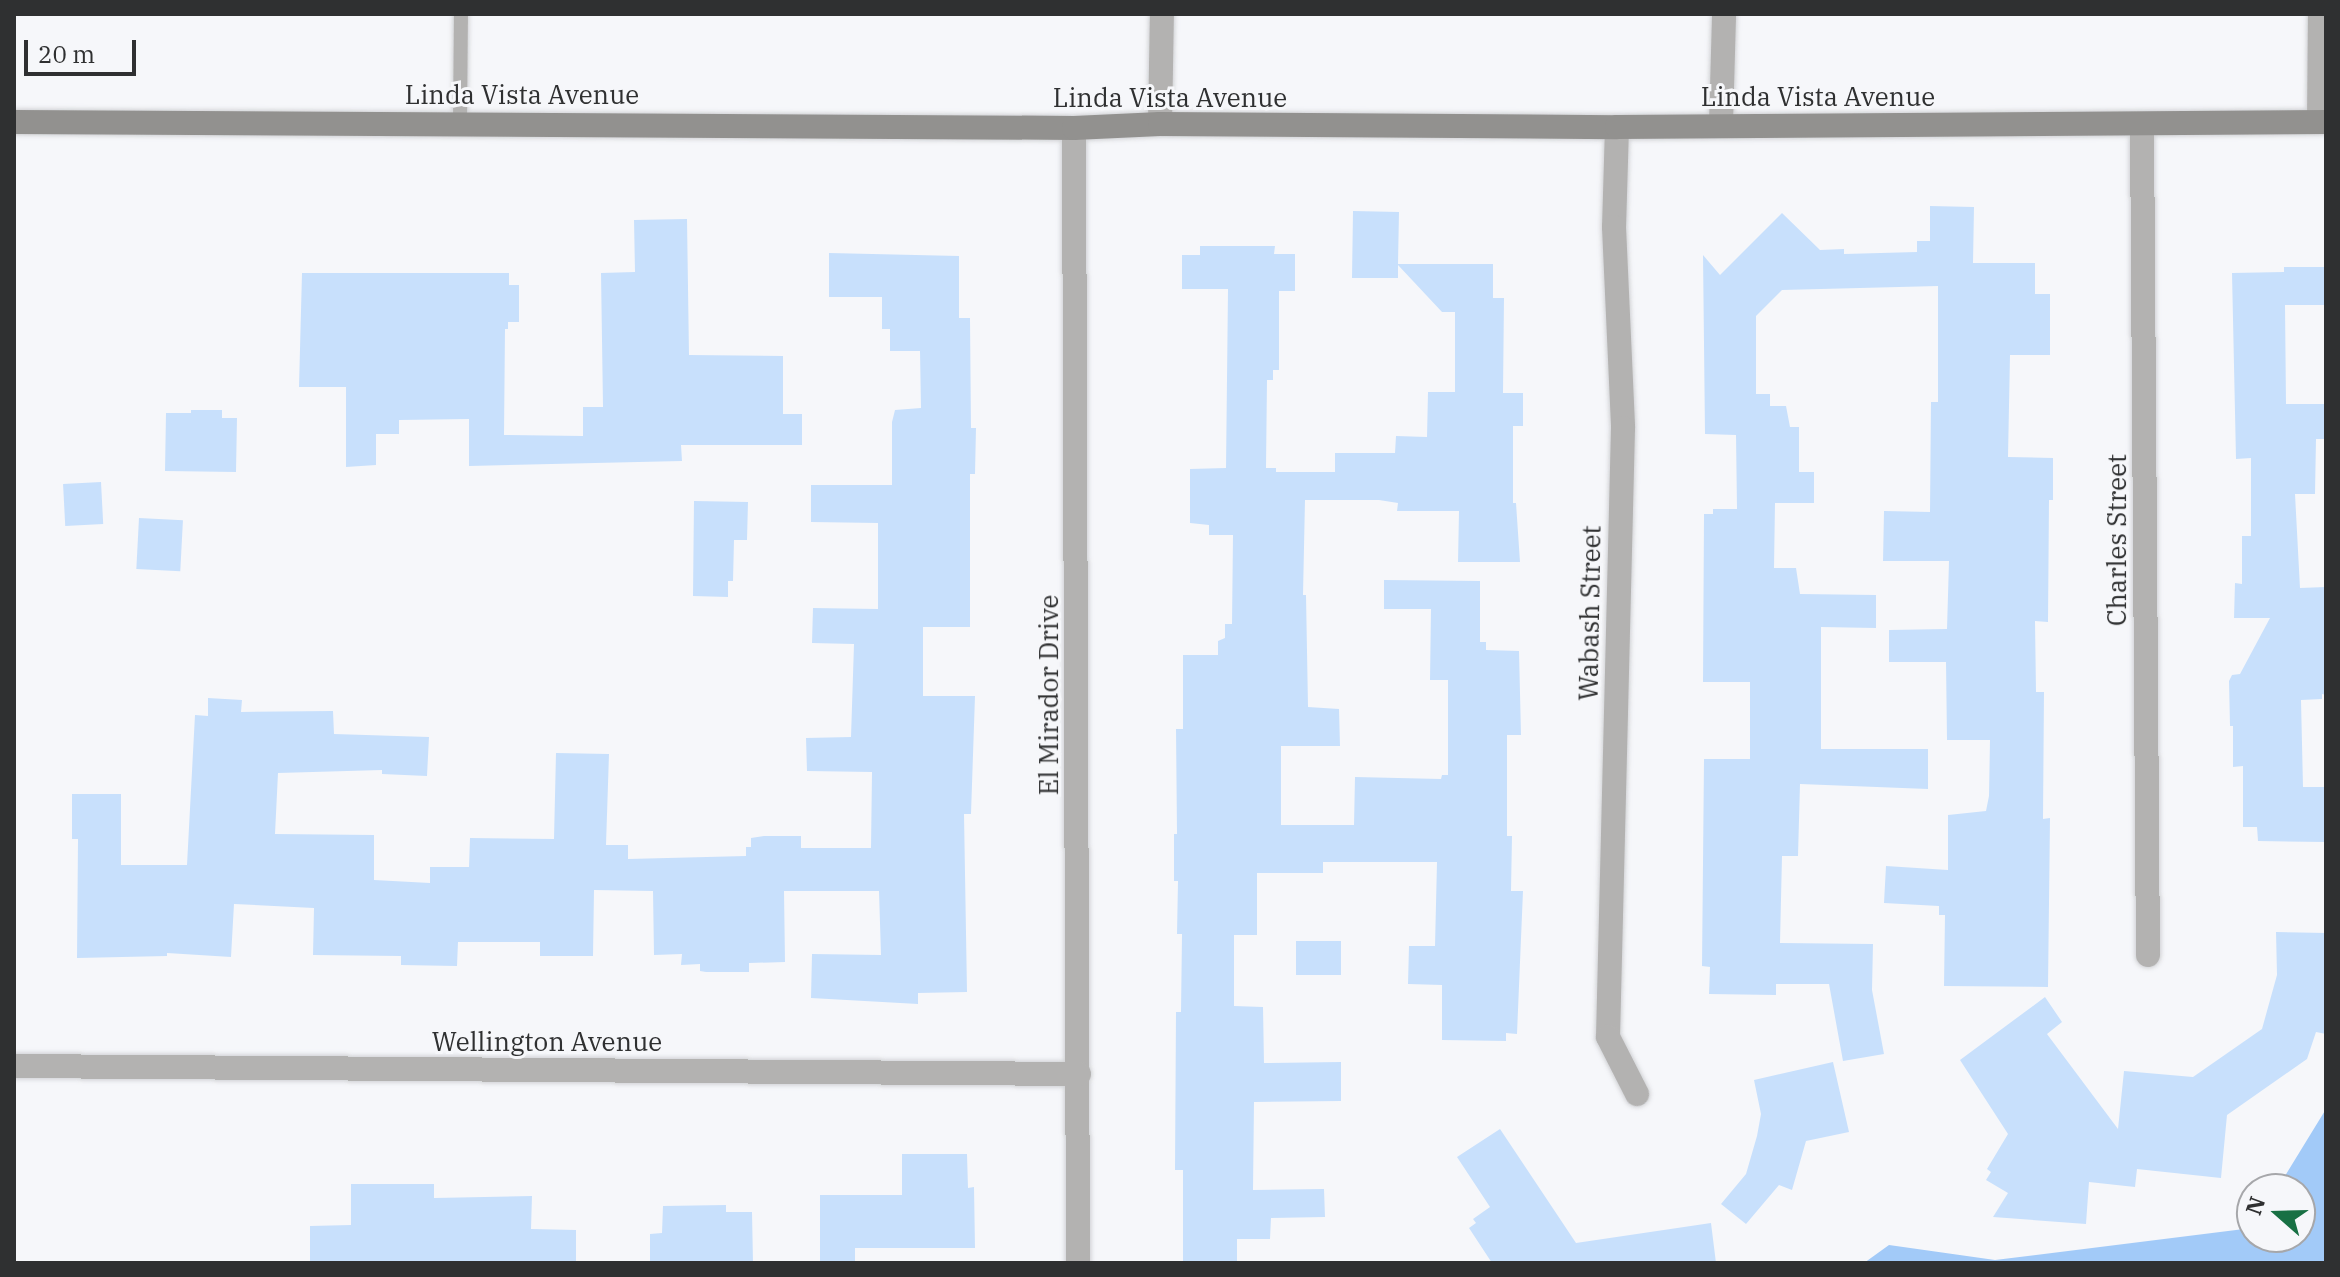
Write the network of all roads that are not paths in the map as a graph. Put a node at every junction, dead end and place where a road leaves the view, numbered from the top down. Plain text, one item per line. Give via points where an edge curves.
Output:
1 (461, 14) edge
2 (1162, 14) edge
3 (1724, 14) edge
4 (2320, 14) edge
5 (14, 122) edge
6 (460, 122) junction
7 (2322, 122) edge
8 (1160, 124) junction
9 (1721, 124) junction
10 (2142, 125) junction
11 (1617, 127) junction
12 (1074, 128) junction
13 (2148, 955) dead end
14 (14, 1066) edge
15 (1079, 1074) junction
16 (1637, 1094) dead end
17 (1078, 1263) edge

1 - 6 lane
2 - 8 street
3 - 9 street
4 - 7 street
5 - 6 main road, Linda Vista Avenue
6 - 12 main road, Linda Vista Avenue
7 - 10 main road, Linda Vista Avenue
8 - 11 main road, Linda Vista Avenue
8 - 12 main road, Linda Vista Avenue
9 - 10 main road, Linda Vista Avenue
9 - 11 main road, Linda Vista Avenue
10 - 13 street, Charles Street
11 - 16 street, Wabash Street via 1614,227 1623,428 1608,1037
12 - 15 street, El Mirador Drive
14 - 15 street, Wellington Avenue
15 - 17 street, El Mirador Drive

